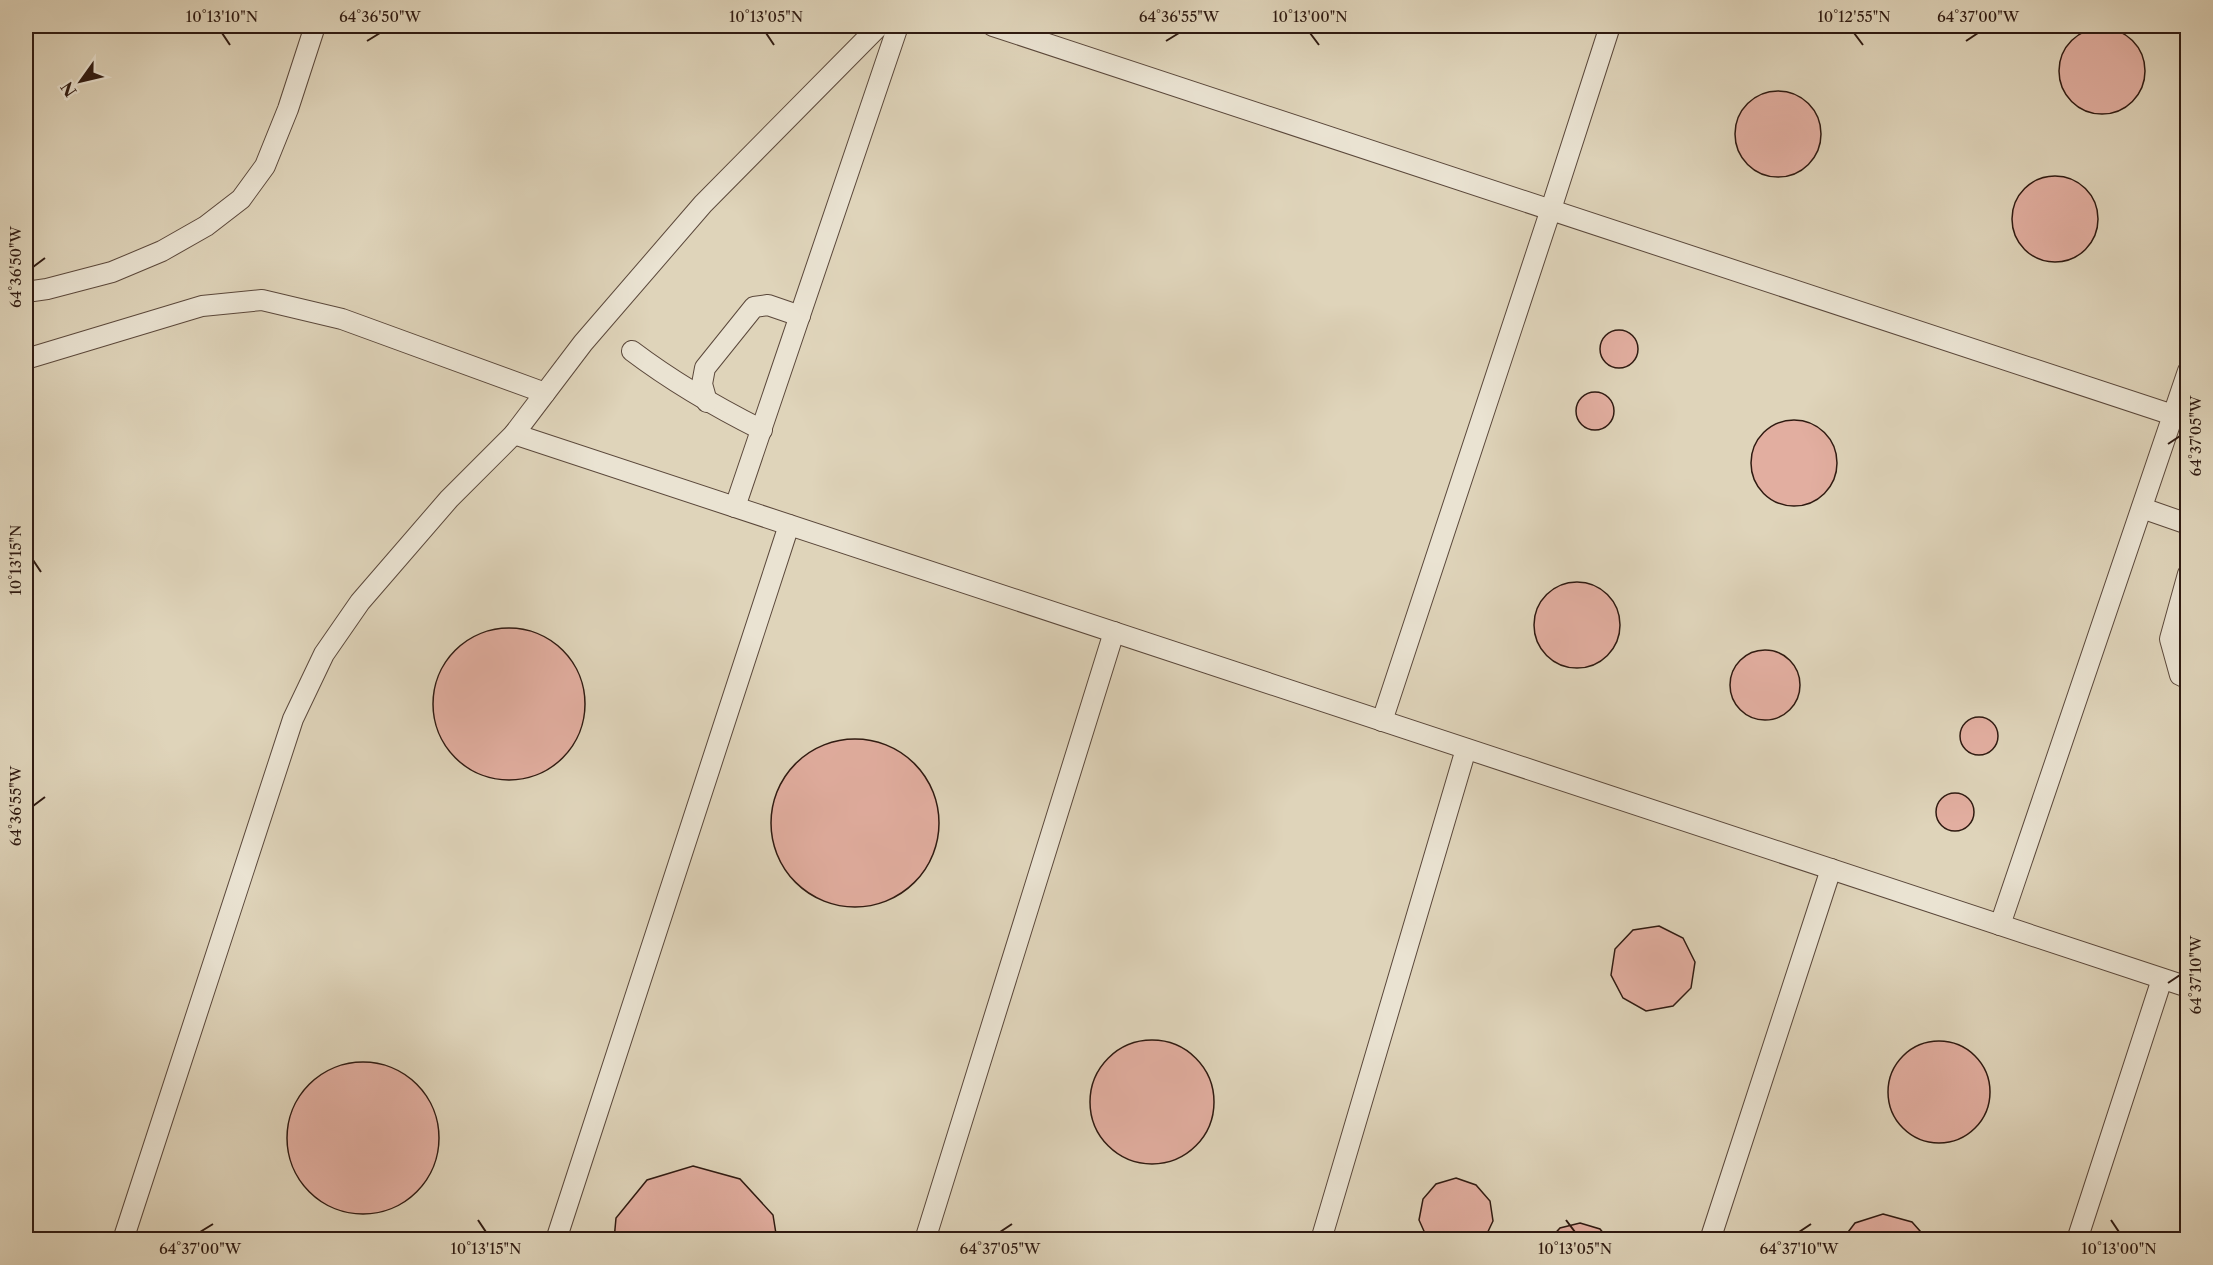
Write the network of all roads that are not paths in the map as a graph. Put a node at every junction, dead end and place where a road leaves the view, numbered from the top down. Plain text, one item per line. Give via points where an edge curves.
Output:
1 (315, 26) edge
2 (879, 26) edge
3 (898, 26) edge
4 (993, 26) edge
5 (1610, 26) edge
6 (1551, 210) junction
7 (26, 292) edge
8 (800, 316) junction
9 (632, 351) dead end
10 (26, 358) edge
11 (2187, 371) edge
12 (545, 393) junction
13 (707, 402) junction
14 (2180, 418) edge
15 (762, 430) junction
16 (514, 434) junction
17 (735, 507) junction
18 (2142, 508) junction
19 (2187, 524) edge
20 (789, 525) junction
21 (2187, 574) edge
22 (1114, 632) junction
23 (2187, 679) edge
24 (1382, 721) junction
25 (1466, 749) junction
26 (1831, 869) junction
27 (2000, 925) junction
28 (2162, 979) junction
29 (2187, 987) edge
30 (123, 1239) edge
31 (556, 1239) edge
32 (925, 1239) edge
33 (1321, 1239) edge
34 (1710, 1239) edge
35 (2077, 1239) edge

1 - 7 street via 265,166 241,200 207,226 162,251 112,272
2 - 12 street via 703,204
3 - 8 street
4 - 6 street
5 - 6 street
6 - 14 street
6 - 24 street
8 - 13 street via 768,305 754,307 705,368 702,384
8 - 15 street
9 - 13 street
10 - 12 street via 202,306 262,300 342,319
11 - 14 street
12 - 16 street
13 - 15 street
14 - 18 street
15 - 17 street
16 - 17 street
16 - 30 street via 449,499 360,602 324,654 293,719
17 - 20 street
18 - 19 street
18 - 27 street
20 - 22 street
20 - 31 street
21 - 23 street via 2170,639 2180,675
22 - 24 street
22 - 32 street
24 - 25 street
25 - 26 street
25 - 33 street
26 - 27 street
26 - 34 street
27 - 28 street
28 - 29 street
28 - 35 street

